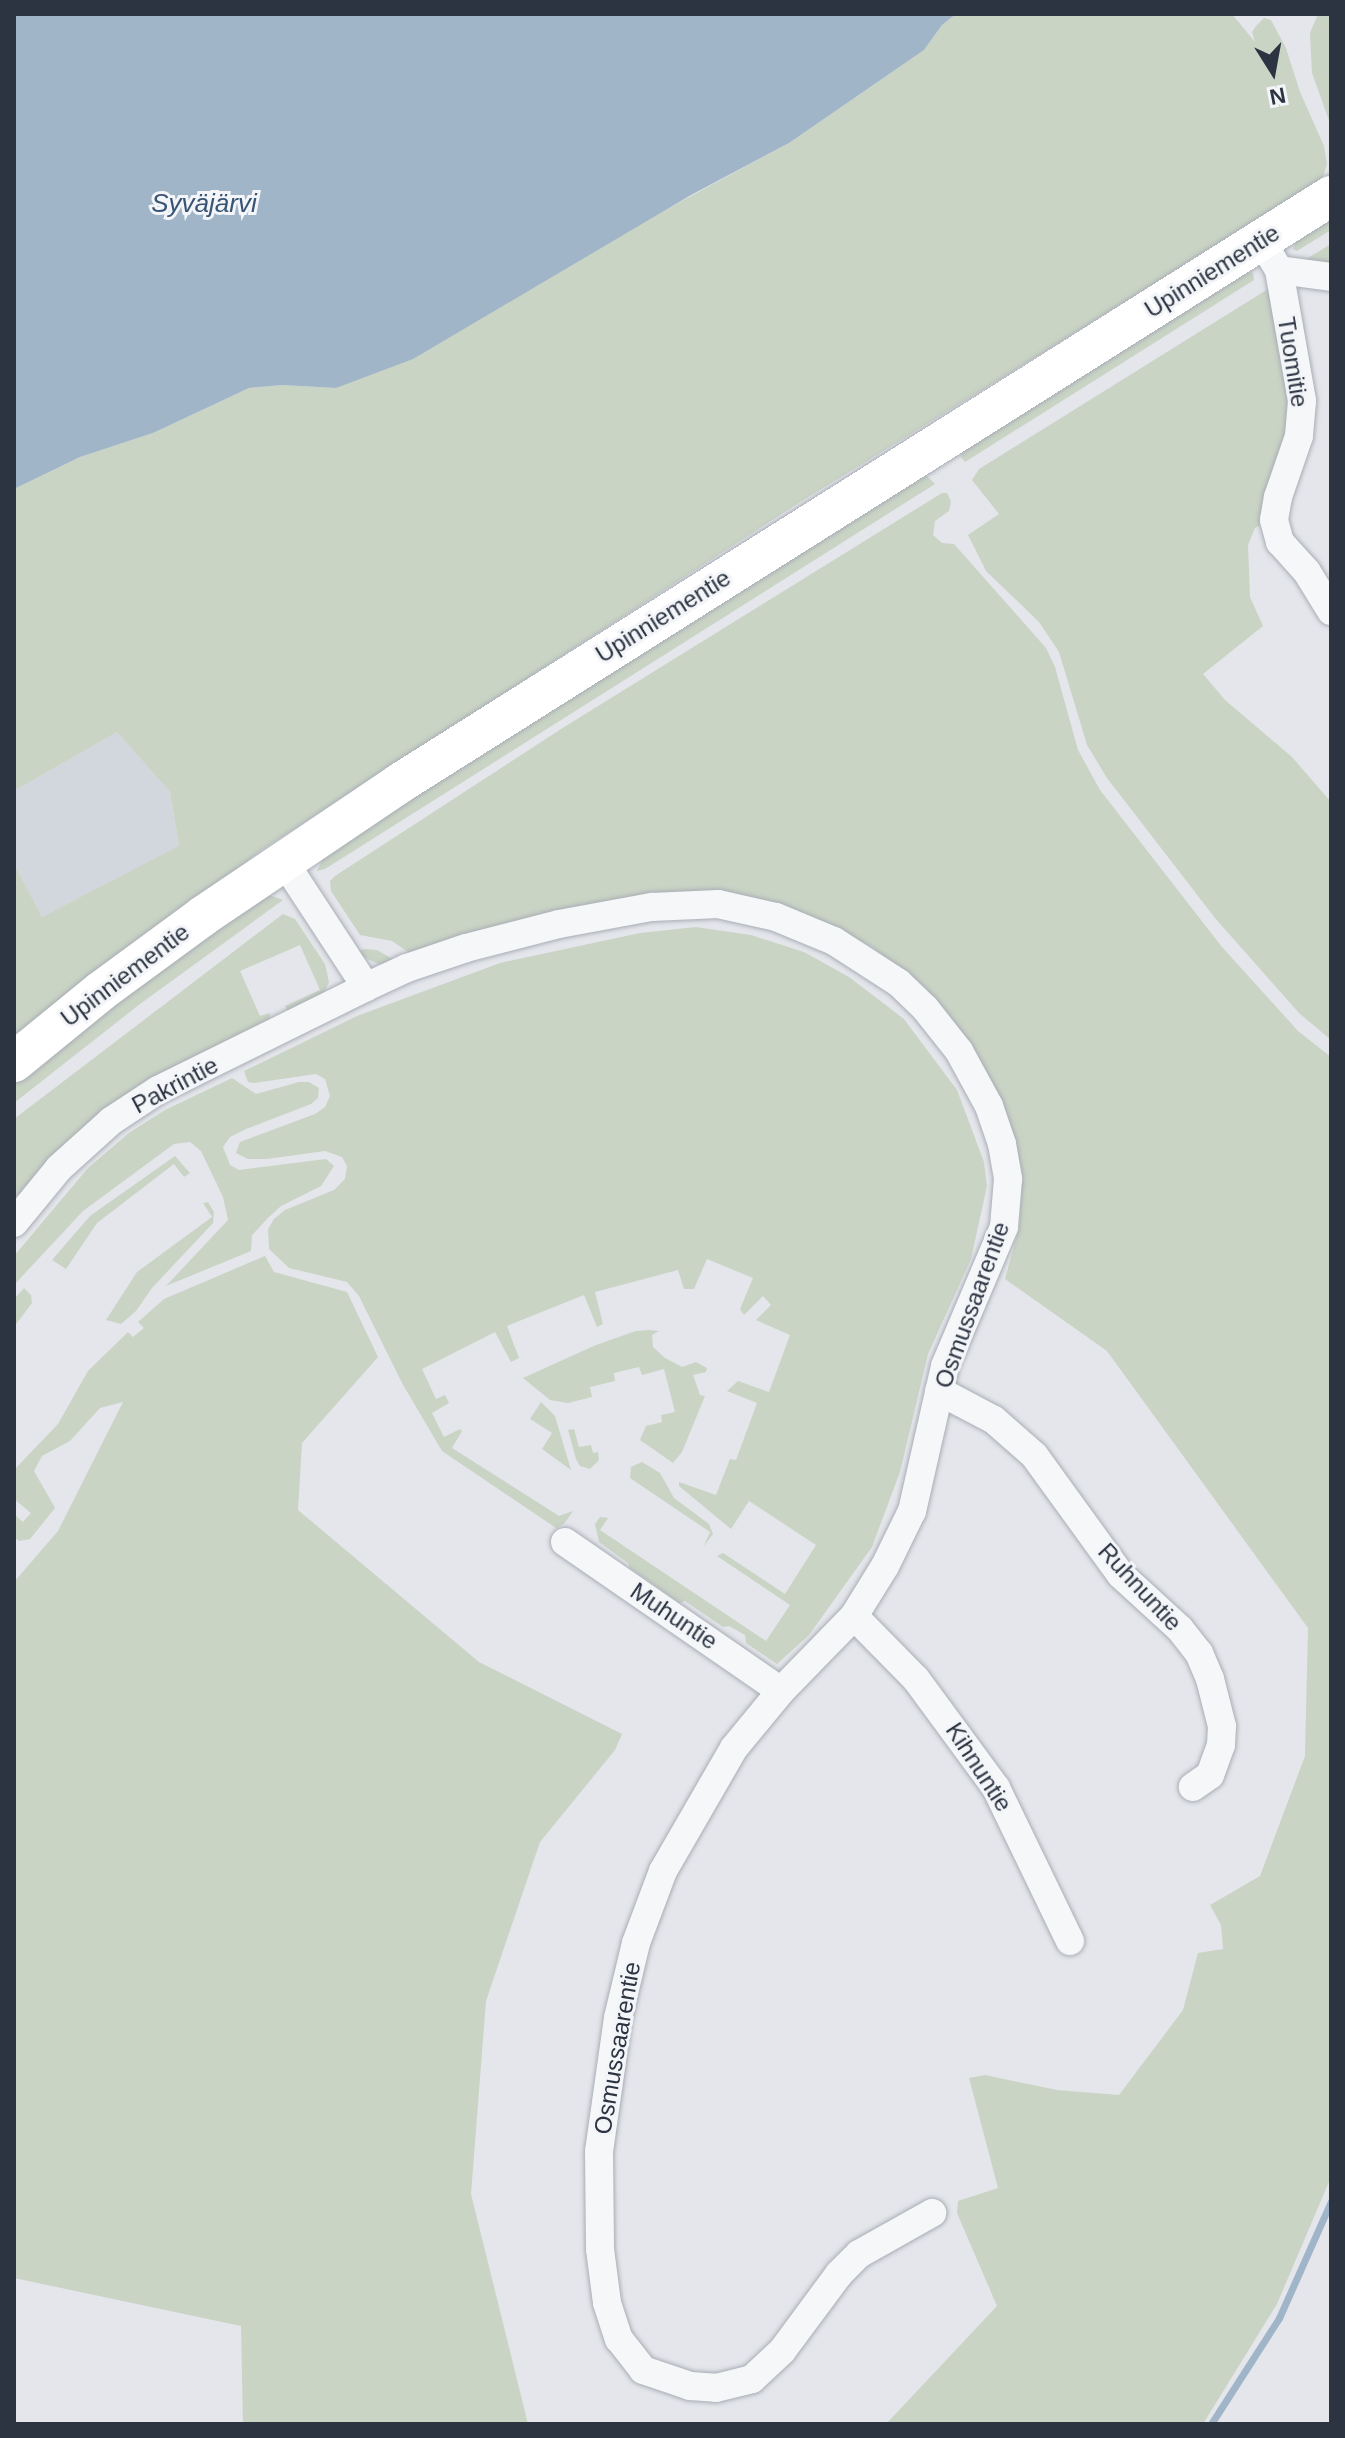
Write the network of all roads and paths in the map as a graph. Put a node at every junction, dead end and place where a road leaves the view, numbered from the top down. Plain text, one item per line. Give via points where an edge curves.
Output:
1 (1331, 196) edge
2 (1270, 255) junction
3 (1331, 277) edge
4 (1331, 611) edge
5 (283, 860) junction
6 (366, 987) junction
7 (14, 1062) edge
8 (14, 1223) edge
9 (939, 1391) junction
10 (565, 1542) dead end
11 (854, 1616) junction
12 (781, 1691) junction
13 (1193, 1787) dead end
14 (1070, 1941) dead end
15 (932, 2213) dead end

1 - 2 main road, Upinniementie
2 - 3 street
2 - 4 street, Tuomitie via 1302,419 1274,520 1280,542
2 - 5 main road, Upinniementie via 607,650
5 - 6 street
5 - 7 main road, Upinniementie via 101,991
6 - 8 street, Pakrintie via 158,1090 111,1121 59,1168
6 - 9 street, Osmussaarentie via 466,948 559,924 686,903 776,917 834,941 881,969 925,1008 959,1051 989,1106 1008,1179 1001,1238
9 - 11 street, Osmussaarentie via 912,1511
9 - 13 street, Ruhnuntie via 994,1420 1034,1455 1121,1575 1199,1653 1218,1702 1221,1745 1210,1775
10 - 12 street, Muhuntie
11 - 12 street, Osmussaarentie
11 - 14 street, Kihnuntie via 916,1679 980,1764 1023,1838
12 - 15 street, Osmussaarentie via 734,1748 663,1871 636,1943 618,2018 599,2151 600,2249 607,2303 619,2339 643,2370 690,2386 716,2388 752,2379 782,2351 859,2254

